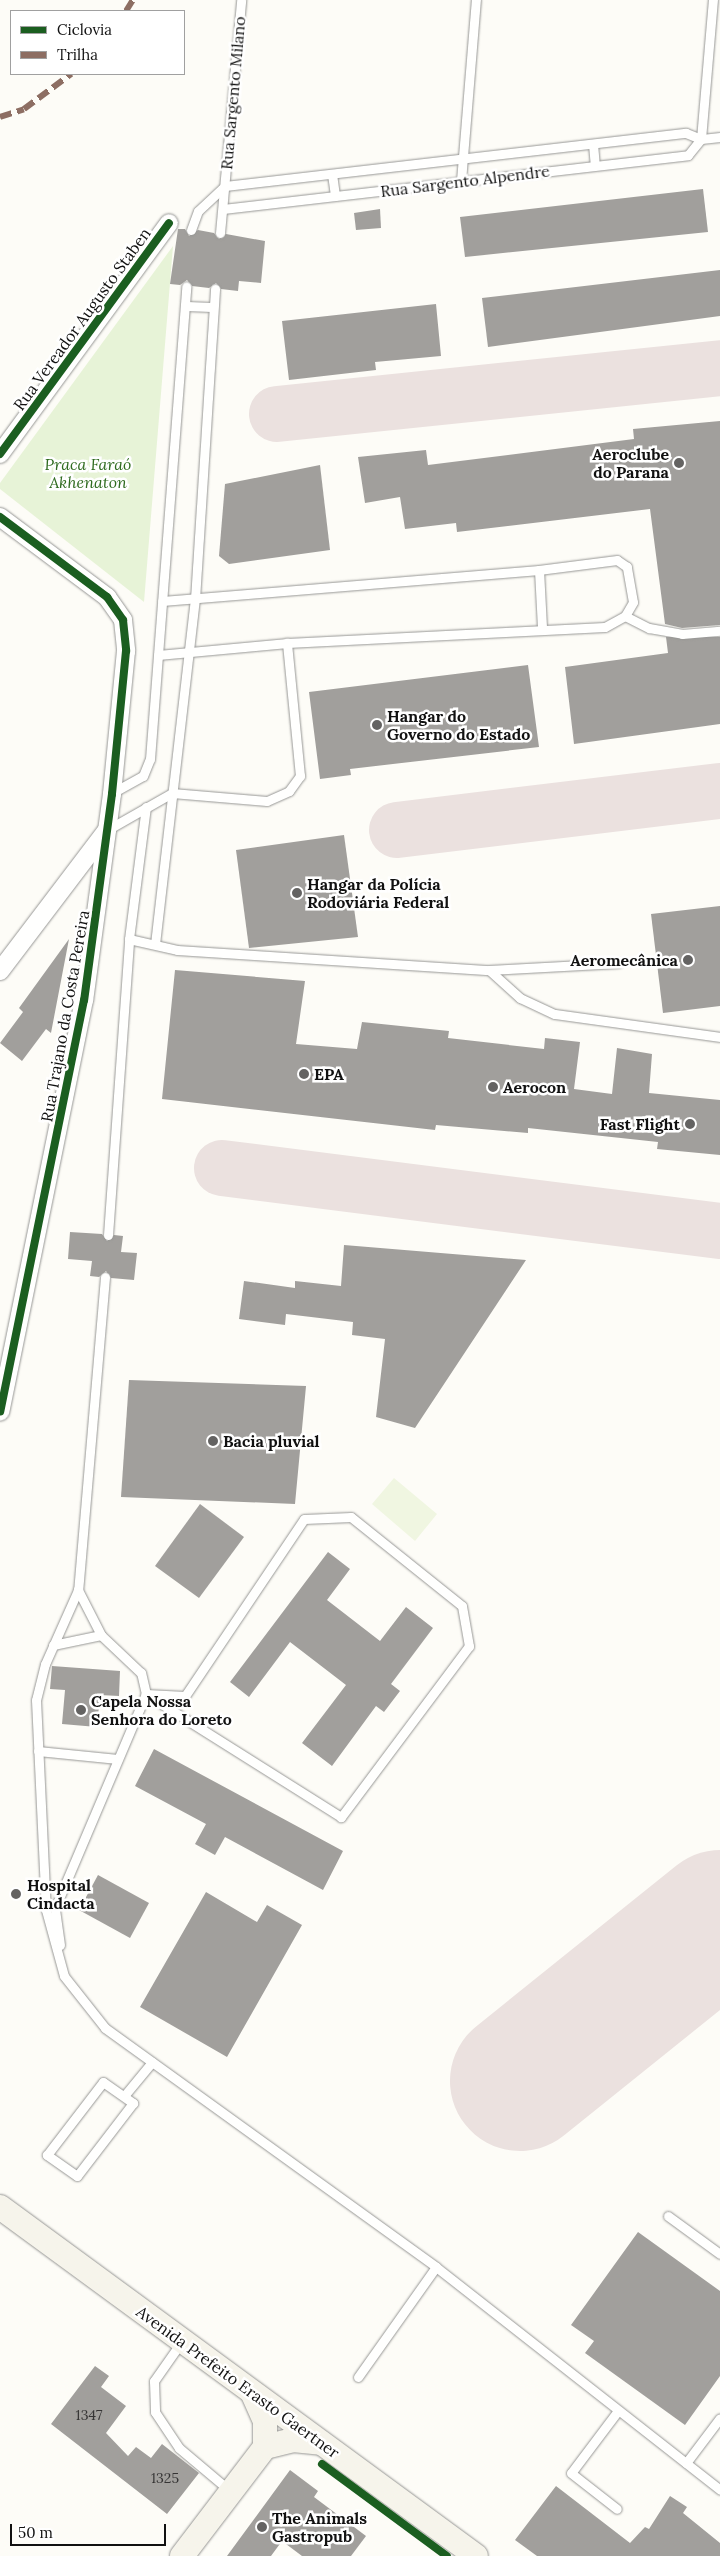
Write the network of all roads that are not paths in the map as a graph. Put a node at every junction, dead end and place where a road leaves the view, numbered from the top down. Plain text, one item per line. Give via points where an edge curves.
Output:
1 (241, 0) edge
2 (476, 0) edge
3 (713, 0) edge
4 (720, 137) edge
5 (701, 139) junction
6 (593, 144) junction
7 (463, 159) junction
8 (596, 165) junction
9 (332, 174) junction
10 (461, 181) junction
11 (225, 186) junction
12 (335, 196) junction
13 (222, 209) junction
14 (169, 224) dead end
15 (191, 230) dead end
16 (220, 233) dead end
17 (186, 286) dead end
18 (215, 288) dead end
19 (185, 306) junction
20 (213, 307) junction
21 (0, 454) edge
22 (0, 517) edge
23 (539, 570) junction
24 (195, 599) junction
25 (162, 601) junction
26 (625, 616) junction
27 (542, 628) junction
28 (720, 631) edge
29 (287, 643) junction
30 (189, 652) junction
31 (158, 655) junction
32 (172, 793) junction
33 (112, 794) junction
34 (146, 807) junction
35 (107, 830) junction
36 (129, 939) junction
37 (155, 944) junction
38 (619, 963) dead end
39 (489, 970) junction
40 (0, 971) edge
41 (720, 1037) edge
42 (108, 1234) dead end
43 (105, 1277) dead end
44 (0, 1412) edge
45 (78, 1590) junction
46 (101, 1635) junction
47 (53, 1645) junction
48 (146, 1694) junction
49 (38, 1751) junction
50 (118, 1759) junction
51 (64, 1976) junction
52 (152, 2062) junction
53 (124, 2096) junction
54 (0, 2207) edge
55 (668, 2216) dead end
56 (720, 2254) edge
57 (436, 2267) junction
58 (182, 2341) junction
59 (358, 2377) dead end
60 (252, 2393) junction
61 (617, 2412) junction
62 (720, 2418) edge
63 (321, 2443) junction
64 (265, 2447) junction
65 (686, 2463) junction
66 (720, 2490) edge
67 (231, 2492) junction
68 (617, 2509) dead end
69 (182, 2556) edge
70 (476, 2556) edge

1 - 11 lane, Rua Sargento Milano
2 - 7 lane
3 - 5 lane
4 - 5 lane, Rua Sargento Alpendre
5 - 6 lane, Rua Sargento Alpendre via 686,133
5 - 8 lane, Rua Sargento Alpendre via 688,154
6 - 7 lane, Rua Sargento Alpendre
6 - 8 lane
7 - 9 lane, Rua Sargento Alpendre
7 - 10 lane
8 - 10 lane, Rua Sargento Alpendre
9 - 11 lane, Rua Sargento Alpendre
9 - 12 lane
10 - 12 lane, Rua Sargento Alpendre
11 - 13 lane, Rua Sargento Milano
11 - 15 lane via 198,210
12 - 13 lane, Rua Sargento Alpendre
13 - 16 lane, Rua Sargento Milano
14 - 21 street, Rua Vereador Augusto Staben
17 - 19 lane
18 - 20 lane
19 - 20 lane
19 - 25 lane
20 - 24 lane
22 - 33 street, Rua Trajano da Costa Pereira via 107,597 123,620 126,651
23 - 24 lane
23 - 26 lane via 617,560 628,567 634,602
23 - 27 lane
24 - 25 lane
24 - 30 lane
25 - 31 lane
26 - 27 lane via 605,627
26 - 28 lane via 649,628 682,634
27 - 29 lane
29 - 30 lane
29 - 32 lane via 300,776 289,791 267,801
30 - 31 lane
30 - 32 lane
31 - 33 lane via 148,768 143,776
32 - 34 lane
32 - 37 lane
33 - 35 street, Rua Trajano da Costa Pereira
34 - 35 lane
34 - 36 lane
35 - 40 street
35 - 44 street, Rua Trajano da Costa Pereira via 72,1066
36 - 37 lane
36 - 42 lane
37 - 39 lane via 177,950
38 - 39 lane
39 - 41 lane via 520,998 555,1014
43 - 45 lane
45 - 46 lane
45 - 47 lane
46 - 47 lane
46 - 48 lane via 141,1673
47 - 49 lane via 36,1700
48 - 48 lane via 341,1817 469,1646 462,1606 351,1518 304,1519 185,1696
48 - 50 lane
49 - 50 lane
49 - 51 lane via 46,1910
50 - 51 lane via 55,1908
51 - 52 lane via 105,2028
52 - 53 lane
52 - 57 lane
53 - 53 lane via 133,2103 77,2176 47,2155 103,2082
54 - 58 main road, Avenida Prefeito Erasto Gaertner
55 - 56 lane
57 - 59 lane
57 - 61 lane
58 - 60 main road, Avenida Prefeito Erasto Gaertner
58 - 67 lane via 154,2381 155,2412 179,2448
60 - 63 main road, Avenida Prefeito Erasto Gaertner
60 - 64 main road via 265,2421
61 - 65 lane
61 - 68 lane via 571,2473
62 - 65 lane
63 - 64 main road via 293,2440
63 - 70 main road, Avenida Prefeito Erasto Gaertner
64 - 67 main road
65 - 66 lane
67 - 69 main road

